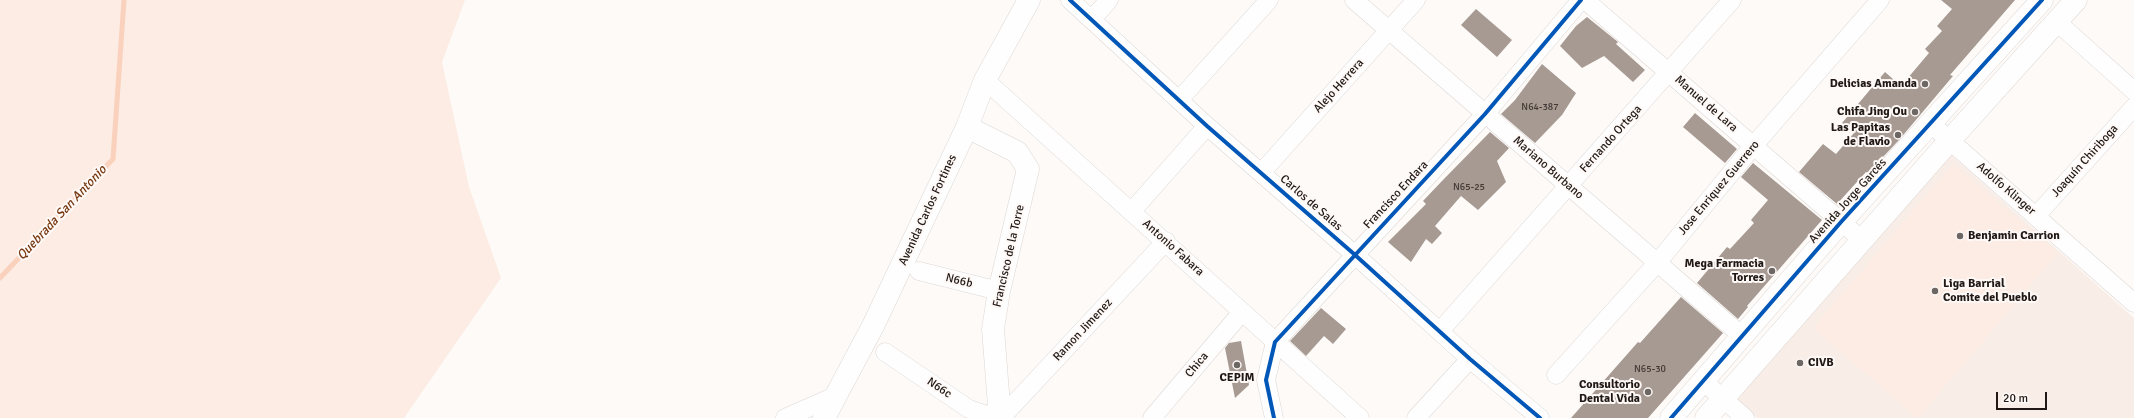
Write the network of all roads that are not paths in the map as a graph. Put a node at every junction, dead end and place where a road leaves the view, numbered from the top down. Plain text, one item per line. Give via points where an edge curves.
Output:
1 (1029, 0) edge
2 (1070, 0) edge
3 (1109, 0) edge
4 (1269, 0) edge
5 (1354, 0) edge
6 (1416, 0) edge
7 (1581, 0) edge
8 (1585, 0) edge
9 (1732, 0) edge
10 (1880, 0) edge
11 (2042, 0) edge
12 (2076, 0) edge
13 (1092, 19) junction
14 (2057, 22) junction
15 (1389, 30) junction
16 (1670, 72) junction
17 (985, 80) junction
18 (2134, 91) edge
19 (1179, 100) junction
20 (2134, 107) edge
21 (1485, 114) junction
22 (1931, 124) junction
23 (1207, 126) junction
24 (967, 127) junction
25 (1950, 140) junction
26 (1754, 145) junction
27 (1261, 173) junction
28 (1569, 186) junction
29 (1132, 211) junction
30 (2036, 216) junction
31 (1842, 222) junction
32 (1862, 240) junction
33 (1166, 241) junction
34 (1354, 254) junction
35 (1657, 262) junction
36 (919, 271) dead end
37 (999, 291) junction
38 (2132, 298) edge
39 (1242, 312) junction
40 (1440, 331) junction
41 (1742, 336) junction
42 (1275, 342) junction
43 (885, 352) dead end
44 (1470, 359) junction
45 (1556, 375) dead end
46 (1703, 381) junction
47 (835, 396) junction
48 (1724, 399) junction
49 (965, 414) edge
50 (785, 418) edge
51 (824, 418) edge
52 (996, 418) edge
53 (1000, 418) edge
54 (1152, 418) edge
55 (1274, 418) edge
56 (1360, 418) edge
57 (1416, 418) edge
58 (1540, 418) edge
59 (1670, 418) edge
60 (1706, 418) edge
61 (1744, 418) edge

1 - 17 street, Avenida Carlos Fortines
2 - 13 street, Carlos de Salas
3 - 13 street
4 - 19 street
5 - 15 street, Mariano Burbano
6 - 15 street, Alejo Herrera
7 - 21 street, Francisco Endara
8 - 16 street, Manuel de Lara
9 - 16 street, Fernando Ortega
10 - 26 street, Jose Enriquez Guerrero
11 - 22 street, Avenida Jorge Garcés
12 - 14 street
13 - 19 street, Carlos de Salas
14 - 18 street
14 - 25 street
15 - 21 street, Mariano Burbano
15 - 27 street, Alejo Herrera
16 - 26 street, Manuel de Lara
16 - 28 street, Fernando Ortega
17 - 24 street, Avenida Carlos Fortines
17 - 29 street, Antonio Fabara
19 - 23 street, Carlos de Salas
20 - 30 street, Joaquín Chiriboga
21 - 28 street, Mariano Burbano
21 - 34 street, Francisco Endara
22 - 25 street, Adolfo Klinger
22 - 31 street, Avenida Jorge Garcés
23 - 27 street, Carlos de Salas
23 - 29 street
24 - 37 street, Francisco de la Torre via 1018,152 1028,169
24 - 47 street, Avenida Carlos Fortines via 873,326
25 - 30 street, Adolfo Klinger
25 - 32 street
26 - 31 street, Manuel de Lara
26 - 35 street, Jose Enriquez Guerrero
27 - 34 street, Carlos de Salas
28 - 35 street, Mariano Burbano
28 - 40 street, Fernando Ortega
29 - 33 street, Antonio Fabara
30 - 38 street, Adolfo Klinger
31 - 32 street, Manuel de Lara
31 - 41 street, Avenida Jorge Garcés
32 - 48 street
33 - 39 street, Antonio Fabara
33 - 53 street, Ramon Jimenez
34 - 40 street, Carlos de Salas
34 - 42 street, Francisco Endara
35 - 41 street, Mariano Burbano
35 - 45 street, Jose Enriquez Guerrero
36 - 37 street, N66b
37 - 53 street, Francisco de la Torre via 993,329
39 - 42 street, Antonio Fabara
39 - 54 street, Chica
40 - 44 street, Carlos de Salas
41 - 46 street, Avenida Jorge Garcés
42 - 55 street, Francisco Endara via 1266,380
42 - 56 street, Antonio Fabara
43 - 49 street, N66c
44 - 57 street
44 - 58 street, Carlos de Salas
46 - 48 street
46 - 59 street, Avenida Jorge Garcés
47 - 50 street
47 - 51 street, Avenida Carlos Fortines
48 - 60 street
48 - 61 street
49 - 52 street, N66c

